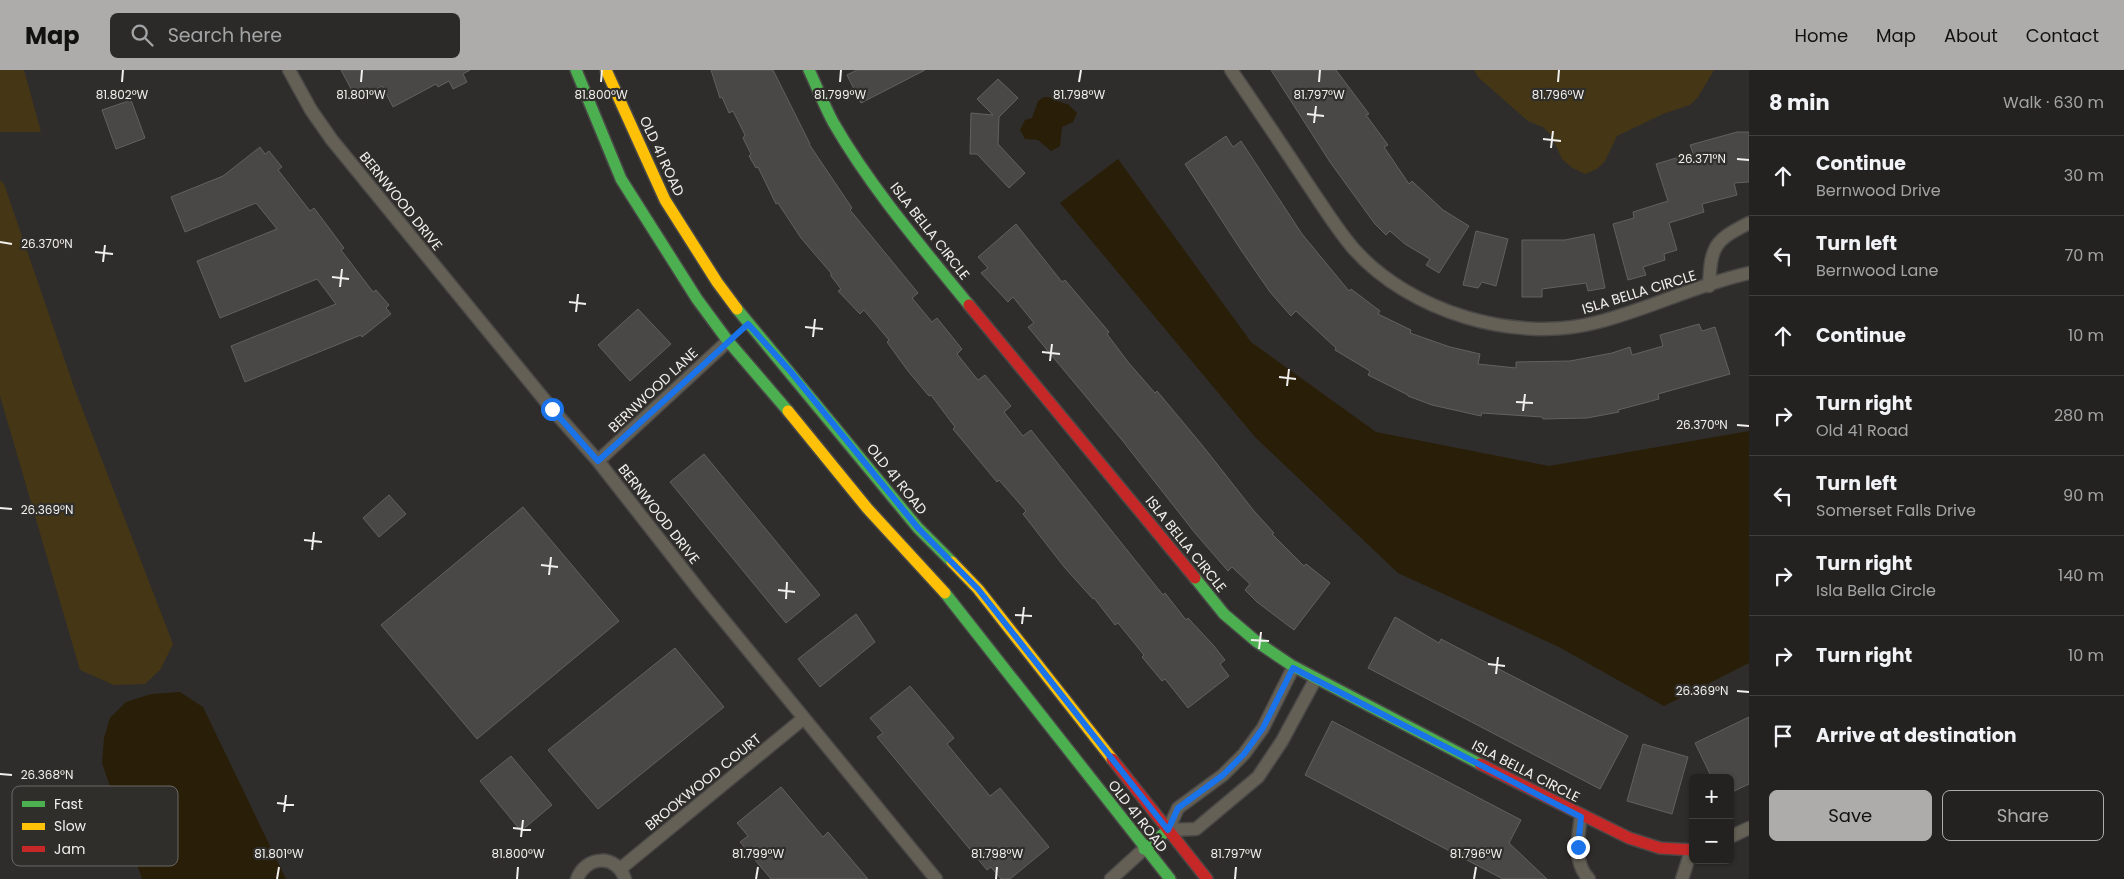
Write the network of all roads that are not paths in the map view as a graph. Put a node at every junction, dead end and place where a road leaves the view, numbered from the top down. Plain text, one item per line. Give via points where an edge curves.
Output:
1 (289, 70) edge
2 (576, 70) edge
3 (606, 70) edge
4 (809, 70) edge
5 (1231, 70) edge
6 (1749, 223) edge
7 (1749, 273) edge
8 (1710, 286) junction
9 (738, 333) junction
10 (598, 461) junction
11 (1293, 668) junction
12 (1315, 680) junction
13 (804, 718) junction
14 (1581, 817) junction
15 (1749, 828) edge
16 (1168, 830) junction
17 (1734, 835) edge
18 (1144, 848) junction
19 (1689, 850) edge
20 (1689, 859) edge
21 (623, 874) edge
22 (577, 879) edge
23 (936, 879) edge
24 (1111, 879) edge
25 (1170, 879) edge
26 (1207, 879) edge
27 (1589, 879) edge
28 (1682, 879) edge

1 - 10 street, BERNWOOD DRIVE via 332,140
2 - 9 street, OLD 41 ROAD via 621,180 697,299
3 - 9 street, OLD 41 ROAD via 665,200 718,282
4 - 11 street, ISLA BELLA CIRCLE via 833,121 902,223 1224,614 1249,638
5 - 8 street, ISLA BELLA CIRCLE via 1354,248 1398,285 1456,314 1488,324 1553,330 1597,323
6 - 8 street via 1720,241 1710,255
7 - 8 street, ISLA BELLA CIRCLE
9 - 10 street, BERNWOOD LANE
9 - 16 street, OLD 41 ROAD via 791,372 918,528 978,589
9 - 18 street, OLD 41 ROAD via 770,389 867,508 958,606
10 - 13 street, BERNWOOD DRIVE
11 - 12 street, ISLA BELLA CIRCLE
11 - 16 street via 1263,728 1244,754 1223,775 1178,808
12 - 14 street, ISLA BELLA CIRCLE
12 - 16 street via 1258,777 1196,829
13 - 21 street, BROOKWOOD COURT
13 - 23 street, BERNWOOD DRIVE
14 - 19 street, ISLA BELLA CIRCLE via 1638,842 1666,849
14 - 27 street via 1578,847 1580,861
15 - 17 street
16 - 18 street
16 - 26 street, OLD 41 ROAD
18 - 24 street
18 - 25 street, OLD 41 ROAD
20 - 28 street
21 - 22 street, BROOKWOOD COURT via 606,860 596,860 586,865

